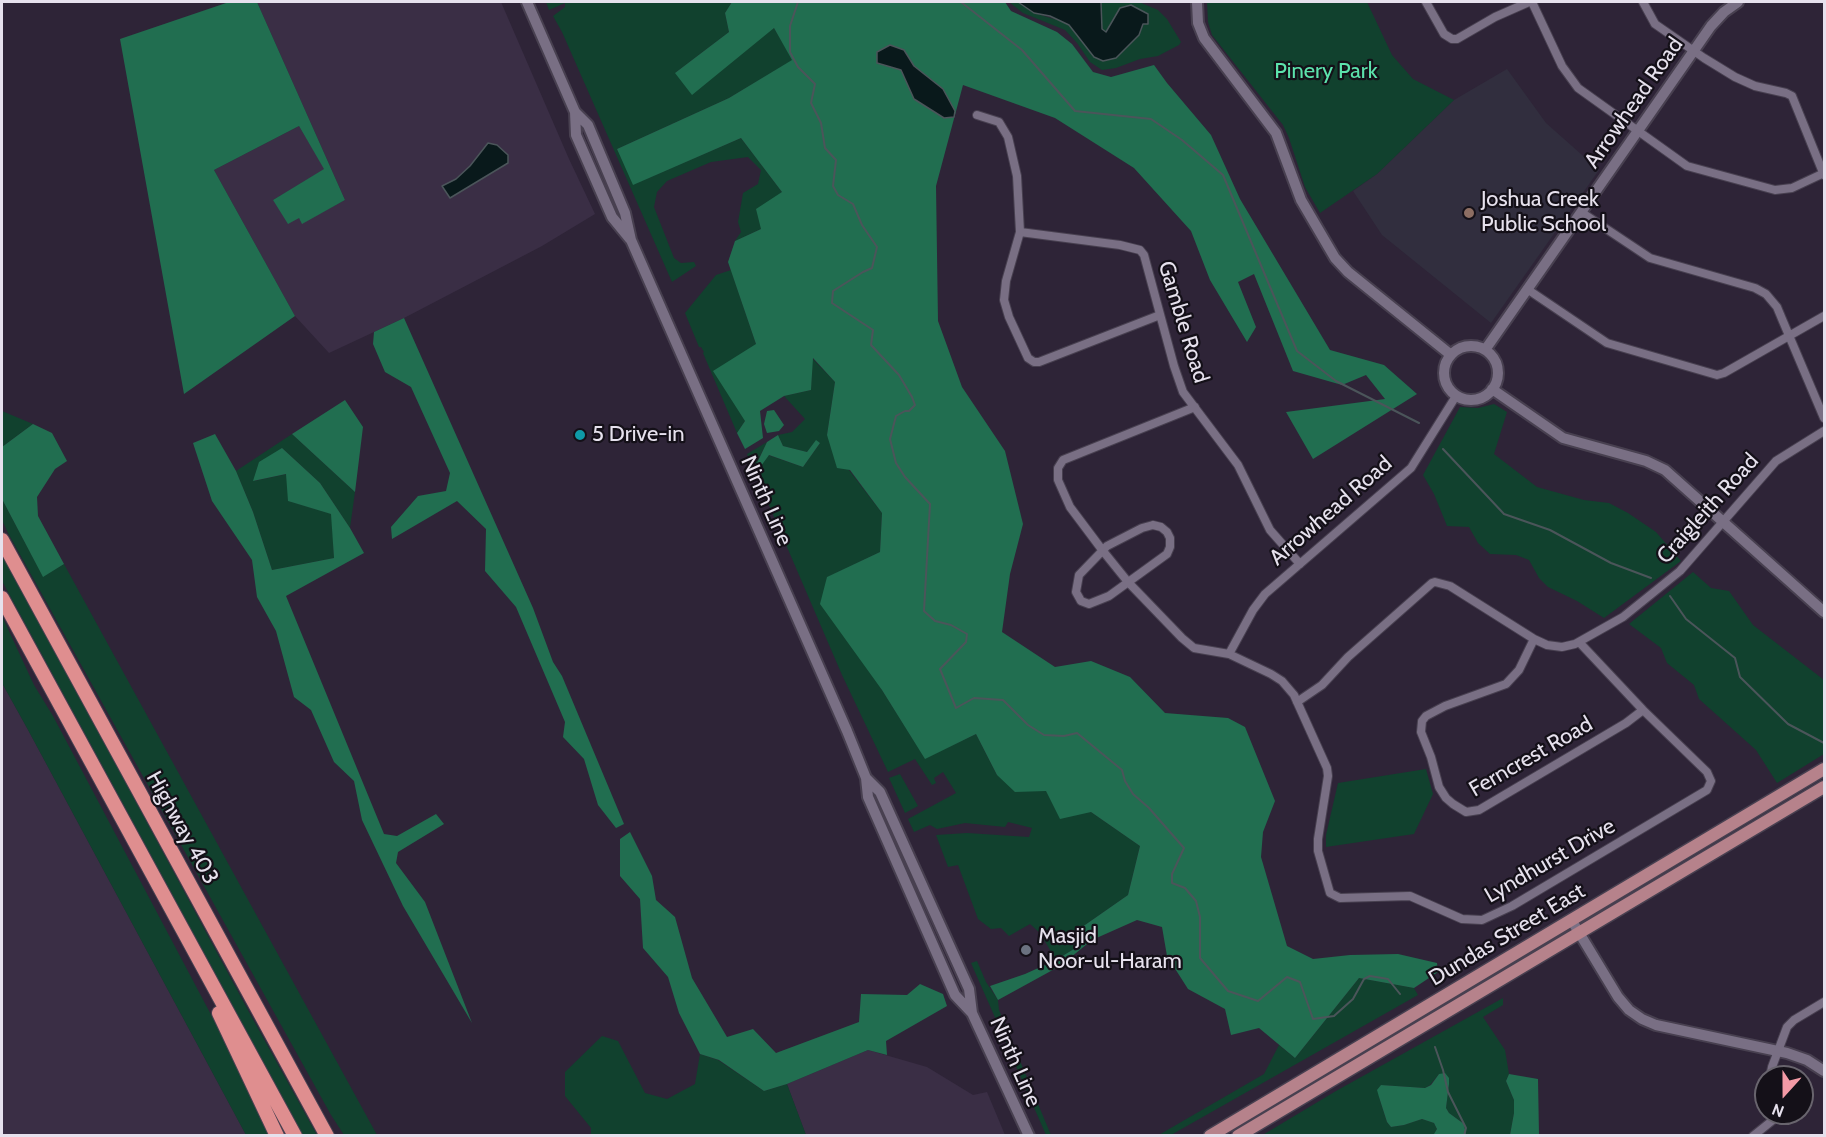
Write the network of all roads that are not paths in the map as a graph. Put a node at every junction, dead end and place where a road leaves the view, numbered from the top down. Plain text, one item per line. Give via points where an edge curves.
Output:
1 (527, 2) edge
2 (1197, 2) edge
3 (1426, 2) edge
4 (1530, 2) edge
5 (1643, 2) edge
6 (1738, 2) edge
7 (1694, 51) junction
8 (977, 115) dead end
9 (1638, 132) junction
10 (1824, 174) edge
11 (1581, 212) junction
12 (1020, 232) junction
13 (1527, 289) junction
14 (1160, 315) junction
15 (1824, 316) edge
16 (1789, 335) junction
17 (1485, 350) junction
18 (1451, 355) junction
19 (1492, 389) junction
20 (1456, 396) junction
21 (1194, 407) junction
22 (1824, 418) edge
23 (1824, 431) edge
24 (1723, 521) junction
25 (2, 540) edge
26 (1103, 550) junction
27 (1300, 564) junction
28 (1128, 582) junction
29 (2, 598) edge
30 (1824, 612) edge
31 (1534, 639) junction
32 (1579, 642) junction
33 (1229, 654) junction
34 (1298, 702) junction
35 (1643, 710) junction
36 (1824, 769) edge
37 (1824, 786) edge
38 (1572, 921) junction
39 (1580, 933) junction
40 (209, 979) junction
41 (1824, 1002) edge
42 (1778, 1050) junction
43 (1774, 1065) edge
44 (1824, 1071) edge
45 (300, 1084) junction
46 (1767, 1125) edge
47 (1025, 1132) edge
48 (277, 1136) edge
49 (296, 1136) edge
50 (327, 1136) edge
51 (336, 1136) edge
52 (1210, 1136) edge
53 (1238, 1136) edge
54 (1754, 1136) edge

1 - 47 street, Ninth Line via 575,112 588,124 625,213 631,240 866,778 868,797 954,995 972,1013
2 - 18 street via 1198,23 1204,38 1276,133 1301,200 1338,263
3 - 4 street via 1444,34 1452,39
4 - 9 street via 1562,66 1578,88
5 - 7 street via 1655,24
6 - 7 street, Arrowhead Road via 1718,19
7 - 9 street, Arrowhead Road
7 - 10 street via 1735,77 1792,96
8 - 12 street via 999,122 1008,137 1017,176
9 - 10 street via 1687,166 1771,190 1792,188
9 - 11 street, Arrowhead Road
11 - 13 street, Arrowhead Road
11 - 16 street via 1650,258 1763,291 1777,307
12 - 14 street, Gamble Road via 1140,250
12 - 14 street via 1004,300 1028,358 1034,362
13 - 16 street via 1607,343 1717,375
13 - 17 street, Arrowhead Road
14 - 21 street, Gamble Road via 1178,380
15 - 16 street
16 - 22 street
17 - 18 street via 1464,347
17 - 19 street via 1498,373
18 - 20 street via 1444,376
19 - 20 street via 1472,400
19 - 24 street via 1563,438 1660,467
20 - 27 street, Arrowhead Road via 1411,468
21 - 26 street, Lyndhurst Drive via 1063,460 1058,480 1070,507
21 - 27 street, Gamble Road via 1238,465 1270,530
23 - 24 street, Craigleith Road via 1776,460
24 - 30 street
24 - 32 street, Craigleith Road via 1680,571 1623,617
25 - 45 highway, Highway 403
26 - 28 street, Lyndhurst Drive
26 - 28 street via 1080,575 1077,592 1081,601 1089,604 1109,596
26 - 28 street via 1153,525 1167,532 1167,554
27 - 33 street, Arrowhead Road via 1259,601
28 - 33 street, Lyndhurst Drive via 1194,648
29 - 40 highway
31 - 32 street, Craigleith Road via 1562,647
31 - 34 street, Craigleith Road via 1450,586 1435,582 1355,650 1322,685
31 - 35 street, Ferncrest Road via 1519,670 1506,684 1445,706 1422,721 1421,732 1439,787 1453,804 1466,812 1479,810
32 - 35 street, Lyndhurst Drive
33 - 34 street, Lyndhurst Drive via 1282,681
34 - 35 street, Lyndhurst Drive via 1327,768 1318,851 1330,893 1340,898 1410,896 1457,917 1477,920 1512,906 1707,790 1711,781 1707,772
36 - 38 main road, Dundas Street East
37 - 39 main road, Dundas Street East
38 - 39 street
38 - 52 main road, Dundas Street East
39 - 42 street via 1618,998 1636,1016 1656,1025
39 - 53 main road, Dundas Street East
40 - 48 highway via 217,1007
40 - 49 highway
41 - 42 street via 1790,1023
42 - 43 street
42 - 44 street
45 - 50 highway, Highway 403
45 - 51 highway
46 - 54 street

